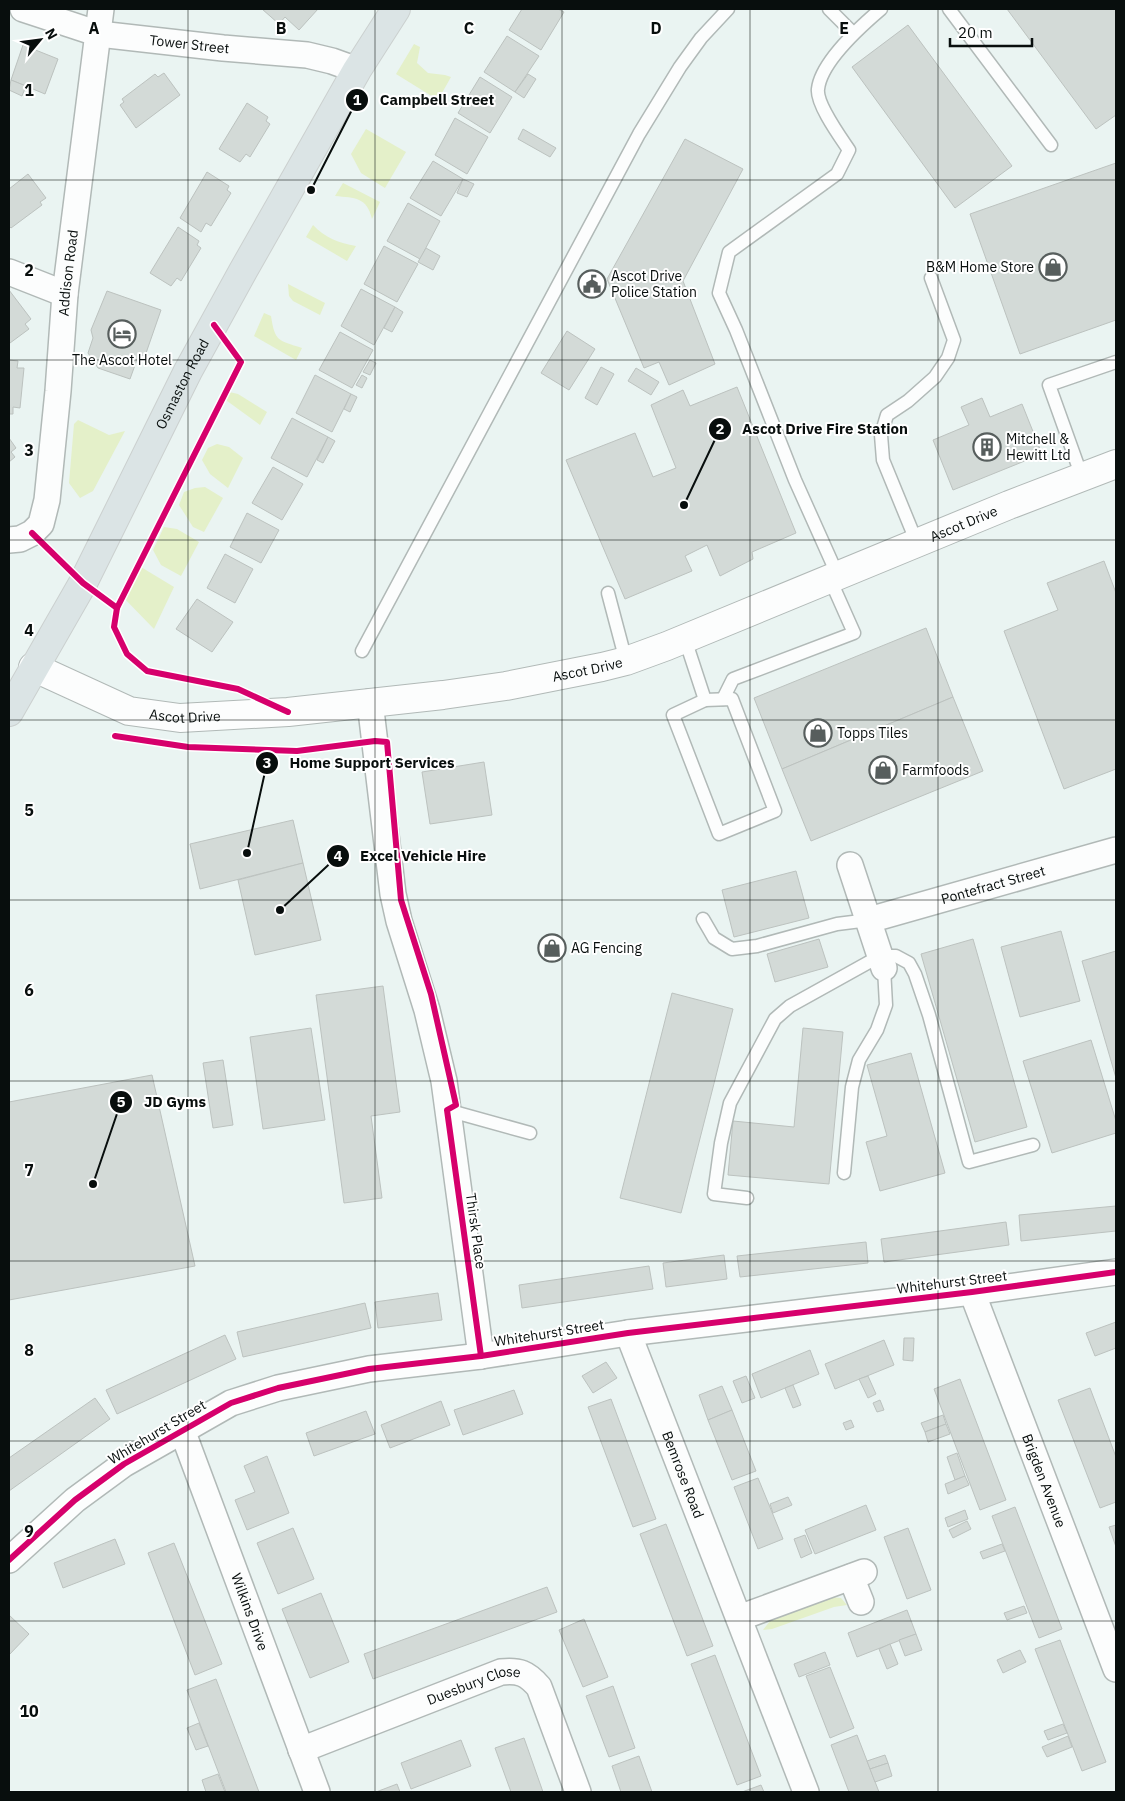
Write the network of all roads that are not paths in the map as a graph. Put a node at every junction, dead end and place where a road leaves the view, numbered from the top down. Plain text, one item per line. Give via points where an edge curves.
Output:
1 (23, 9) edge
2 (101, 9) edge
3 (396, 9) edge
4 (728, 9) edge
5 (829, 9) edge
6 (881, 9) edge
7 (949, 9) edge
8 (854, 33) junction
9 (99, 34) junction
10 (357, 70) junction
11 (1051, 145) dead end
12 (9, 272) edge
13 (931, 278) dead end
14 (64, 294) junction
15 (1116, 362) edge
16 (1116, 464) edge
17 (1082, 477) junction
18 (9, 540) edge
19 (917, 542) junction
20 (834, 578) junction
21 (608, 593) dead end
22 (685, 640) junction
23 (362, 650) dead end
24 (626, 661) junction
25 (33, 667) junction
26 (723, 699) junction
27 (705, 700) junction
28 (370, 702) junction
29 (9, 712) edge
30 (1116, 850) edge
31 (850, 864) dead end
32 (703, 919) dead end
33 (869, 920) junction
34 (882, 962) junction
35 (447, 1110) junction
36 (530, 1133) dead end
37 (1033, 1146) dead end
38 (844, 1174) dead end
39 (747, 1198) dead end
40 (1116, 1272) edge
41 (972, 1292) junction
42 (628, 1333) junction
43 (481, 1356) junction
44 (182, 1430) junction
45 (9, 1560) edge
46 (860, 1602) dead end
47 (739, 1618) junction
48 (1116, 1670) edge
49 (301, 1750) junction
50 (317, 1792) edge
51 (578, 1792) edge
52 (806, 1792) edge

1 - 9 street, Tower Street
2 - 9 street, Addison Road
3 - 10 main road, Osmaston Road
4 - 23 lane via 680,67 640,134
5 - 8 lane
6 - 8 lane
7 - 11 lane
8 - 20 lane via 823,72 817,91 828,120 850,150 837,174 729,252 719,293
9 - 10 street, Tower Street via 307,55
9 - 14 street, Addison Road
10 - 25 main road, Osmaston Road via 196,356 83,583
12 - 14 street
13 - 19 lane via 954,340 948,358 935,377 887,415 881,435 883,460
14 - 18 street, Addison Road via 47,500 41,524 32,533
15 - 17 lane via 1049,385
16 - 17 street, Ascot Drive
17 - 19 street, Ascot Drive
19 - 20 street, Ascot Drive
20 - 22 street, Ascot Drive
20 - 26 lane via 854,633 733,679
21 - 24 lane
22 - 24 street, Ascot Drive
22 - 27 lane
24 - 28 street, Ascot Drive via 506,686
25 - 28 street, Ascot Drive via 129,711 180,718 288,712
25 - 29 main road, Osmaston Road
26 - 27 lane
26 - 27 lane via 732,699 775,811 719,834 673,715
28 - 35 street, Thirsk Place via 393,894 427,1010 444,1081
30 - 33 street, Pontefract Street
31 - 33 street
32 - 33 lane via 714,938 732,949 757,946 837,924
33 - 34 street
34 - 37 lane via 896,956 909,964 915,974 969,1162
34 - 38 lane via 886,1005 859,1060 854,1078
34 - 39 lane via 790,1006 776,1019 730,1104 721,1143 714,1194
35 - 36 lane
35 - 43 street, Thirsk Place
40 - 41 street, Whitehurst Street
41 - 42 street, Whitehurst Street
41 - 48 street, Brigden Avenue
42 - 43 street, Whitehurst Street
42 - 47 street, Bemrose Road
43 - 44 street, Whitehurst Street via 369,1369 278,1388 230,1404
44 - 45 street, Whitehurst Street via 124,1464 75,1500
44 - 49 street, Wilkins Drive
46 - 47 street via 858,1575
47 - 52 street, Bemrose Road
49 - 50 street, Wilkins Drive
49 - 51 street, Duesbury Close via 502,1672 514,1671 531,1677 539,1686

